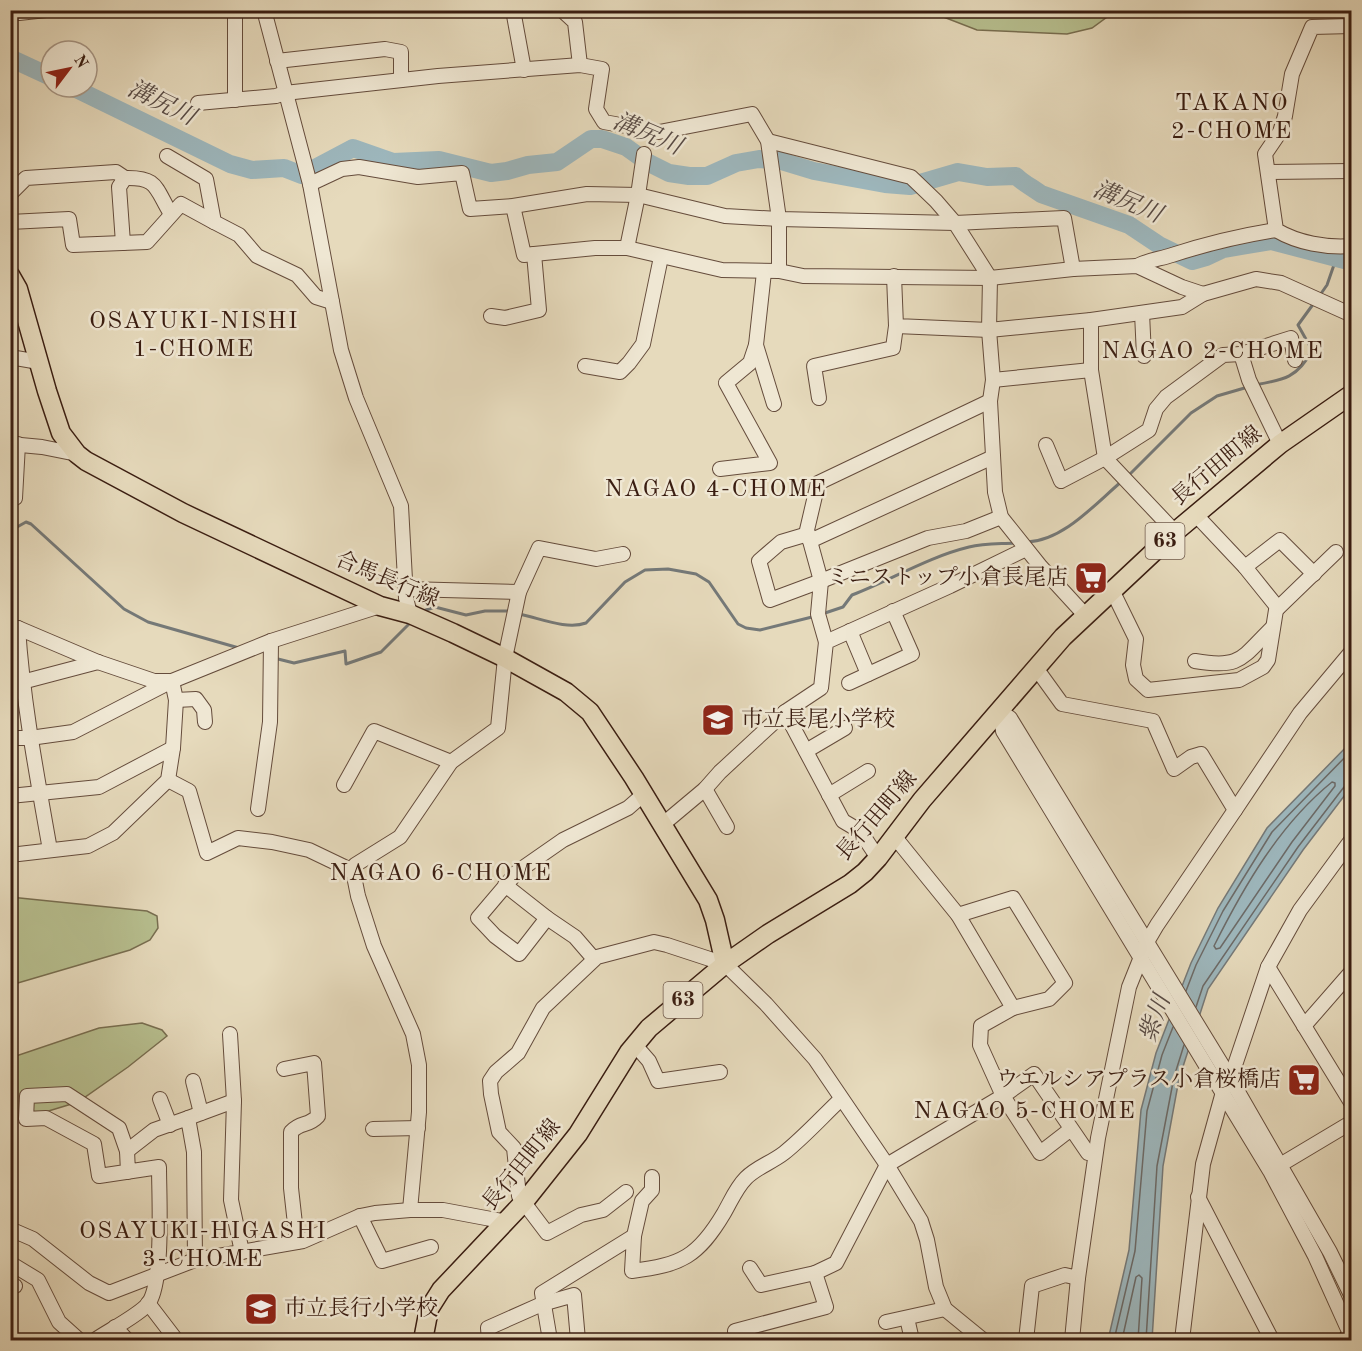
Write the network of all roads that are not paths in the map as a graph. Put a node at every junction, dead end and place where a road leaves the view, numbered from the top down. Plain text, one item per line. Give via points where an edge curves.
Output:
1 (10, 10) edge
2 (46, 10) edge
3 (235, 10) edge
4 (264, 10) edge
5 (513, 10) edge
6 (562, 10) edge
7 (1352, 26) edge
8 (277, 61) junction
9 (580, 64) junction
10 (524, 70) junction
11 (401, 80) junction
12 (285, 93) junction
13 (235, 100) junction
14 (198, 103) dead end
15 (768, 141) junction
16 (644, 154) dead end
17 (167, 156) dead end
18 (1352, 171) edge
19 (1268, 172) junction
20 (125, 178) junction
21 (310, 184) junction
22 (10, 194) edge
23 (638, 195) junction
24 (513, 206) junction
25 (171, 214) junction
26 (779, 219) junction
27 (10, 222) edge
28 (214, 222) junction
29 (955, 223) junction
30 (1276, 230) junction
31 (123, 243) junction
32 (1352, 246) edge
33 (627, 248) junction
34 (534, 254) junction
35 (661, 256) junction
36 (1137, 266) junction
37 (1072, 269) junction
38 (780, 271) junction
39 (764, 272) junction
40 (10, 276) edge
41 (894, 276) junction
42 (990, 278) junction
43 (1203, 294) junction
44 (332, 302) junction
45 (1142, 313) junction
46 (1352, 315) edge
47 (491, 316) dead end
48 (1090, 320) junction
49 (896, 326) junction
50 (989, 330) junction
51 (756, 345) junction
52 (1241, 354) junction
53 (1144, 356) dead end
54 (10, 357) edge
55 (1295, 360) dead end
56 (39, 362) junction
57 (585, 366) dead end
58 (1091, 370) junction
59 (993, 380) junction
60 (1352, 394) edge
61 (819, 398) dead end
62 (990, 401) junction
63 (774, 404) dead end
64 (14, 444) edge
65 (1280, 444) junction
66 (1046, 445) dead end
67 (77, 454) junction
68 (993, 457) junction
69 (1106, 458) junction
70 (720, 469) dead end
71 (10, 501) edge
72 (1196, 515) junction
73 (1001, 517) junction
74 (1175, 532) junction
75 (809, 537) junction
76 (1026, 549) junction
77 (1336, 552) dead end
78 (622, 554) dead end
79 (1245, 567) junction
80 (1314, 574) junction
81 (821, 581) junction
82 (406, 589) junction
83 (1112, 590) junction
84 (519, 592) junction
85 (380, 606) junction
86 (1278, 608) junction
87 (893, 612) junction
88 (410, 614) junction
89 (1085, 615) junction
90 (1273, 627) junction
91 (14, 628) edge
92 (850, 631) junction
93 (271, 641) junction
94 (826, 642) junction
95 (1352, 651) edge
96 (505, 658) junction
97 (1195, 661) dead end
98 (98, 662) junction
99 (1036, 668) junction
100 (868, 674) junction
101 (172, 681) junction
102 (16, 682) edge
103 (849, 683) dead end
104 (176, 700) junction
105 (1000, 711) junction
106 (785, 712) junction
107 (205, 722) dead end
108 (845, 728) dead end
109 (10, 738) edge
110 (30, 738) junction
111 (173, 748) junction
112 (806, 751) junction
113 (451, 762) junction
114 (868, 771) dead end
115 (168, 780) junction
116 (344, 785) dead end
117 (705, 789) junction
118 (40, 793) junction
119 (644, 794) junction
120 (829, 795) junction
121 (10, 796) edge
122 (258, 808) dead end
123 (1235, 810) junction
124 (662, 825) junction
125 (727, 827) dead end
126 (894, 837) junction
127 (1352, 839) edge
128 (50, 850) junction
129 (10, 855) edge
130 (878, 858) junction
131 (355, 872) junction
132 (505, 885) junction
133 (958, 915) junction
134 (547, 918) junction
135 (1146, 954) junction
136 (594, 959) junction
137 (725, 964) junction
138 (1268, 967) junction
139 (1352, 971) edge
140 (1013, 1008) junction
141 (1304, 1026) junction
142 (230, 1034) dead end
143 (635, 1045) junction
144 (1212, 1061) junction
145 (284, 1070) dead end
146 (720, 1072) dead end
147 (1230, 1078) junction
148 (193, 1080) dead end
149 (1223, 1092) junction
150 (1003, 1096) junction
151 (160, 1099) dead end
152 (841, 1099) junction
153 (234, 1101) junction
154 (1352, 1104) edge
155 (195, 1116) junction
156 (1352, 1122) edge
157 (170, 1125) junction
158 (418, 1128) junction
159 (373, 1129) dead end
160 (1071, 1129) junction
161 (127, 1151) junction
162 (1088, 1153) dead end
163 (887, 1165) junction
164 (1275, 1168) junction
165 (128, 1172) junction
166 (652, 1177) dead end
167 (626, 1192) dead end
168 (1198, 1197) junction
169 (524, 1202) junction
170 (410, 1210) junction
171 (360, 1216) junction
172 (507, 1222) junction
173 (10, 1229) edge
174 (634, 1236) junction
175 (297, 1242) junction
176 (431, 1247) dead end
177 (242, 1252) junction
178 (195, 1260) junction
179 (10, 1263) edge
180 (750, 1268) dead end
181 (815, 1273) junction
182 (158, 1275) junction
183 (1078, 1278) junction
184 (1352, 1297) edge
185 (148, 1303) junction
186 (542, 1304) junction
187 (945, 1309) junction
188 (907, 1317) junction
189 (886, 1322) dead end
190 (116, 1327) junction
191 (735, 1331) dead end
192 (967, 1336) edge
193 (174, 1337) dead end
194 (1350, 1339) edge
195 (79, 1341) edge
196 (95, 1341) edge
197 (127, 1341) edge
198 (423, 1341) edge
199 (489, 1341) edge
200 (550, 1341) edge
201 (578, 1341) edge
202 (912, 1341) edge
203 (984, 1341) edge
204 (1026, 1341) edge
205 (1072, 1341) edge
206 (1182, 1341) edge
207 (1272, 1341) edge

1 - 2 street via 19,14
3 - 13 street
4 - 8 street
5 - 10 street
6 - 9 street via 575,22
7 - 19 street via 1312,27 1292,74 1280,132 1265,154
8 - 11 street via 385,49 401,52
8 - 12 street
9 - 10 street
9 - 15 street via 602,69 596,109 604,122 659,132 752,114
10 - 11 street
11 - 12 street
12 - 13 street
12 - 21 street
13 - 14 street
15 - 26 street
15 - 29 street via 911,177
16 - 23 street
17 - 28 street via 206,179
18 - 19 street
19 - 30 street
20 - 22 street via 116,172 26,178
20 - 25 street via 151,181
20 - 31 street via 119,187
21 - 24 street via 342,169 359,167 418,177 462,172 470,209
21 - 44 street
23 - 24 street via 587,194
23 - 26 street via 725,216
23 - 33 street
24 - 34 street via 524,255
25 - 28 street via 180,204
25 - 31 street via 147,242
26 - 29 street
26 - 38 street
27 - 31 street via 69,219 73,245
28 - 44 street via 238,235 257,256 297,275 316,297
29 - 37 street via 1064,218
29 - 42 street
30 - 32 street via 1291,239 1313,244
30 - 36 street via 1234,236
33 - 34 street
33 - 35 street
34 - 47 street via 539,310 505,318
35 - 39 street via 722,270
35 - 57 street via 643,344 620,372
36 - 37 street
36 - 43 street
37 - 42 street
38 - 39 street
38 - 41 street via 803,276
39 - 51 street
40 - 56 main road, 合馬長行線 via 18,289
41 - 42 street
41 - 49 street
42 - 50 street
43 - 45 street via 1182,307
43 - 46 street via 1256,279 1269,280
44 - 82 street via 356,399 401,506
45 - 48 street
45 - 53 street
48 - 50 street
48 - 58 street
49 - 50 street
49 - 61 street via 892,348 814,366
50 - 59 street
51 - 63 street
51 - 70 street via 750,363 726,383 770,463
52 - 55 street via 1291,338
52 - 65 street
52 - 69 street via 1223,355 1166,397 1156,409 1149,430
54 - 56 street
56 - 67 main road, 合馬長行線 via 61,433
58 - 59 street
58 - 69 street
59 - 62 street
60 - 65 main road, 長行田町線 / 63
62 - 68 street
62 - 75 street via 818,483 807,530
64 - 67 street
64 - 71 street via 15,498
65 - 72 main road, 長行田町線 / 63
66 - 69 street via 1060,481
67 - 85 main road, 合馬長行線 via 183,513
68 - 73 street
68 - 75 street
69 - 74 street
72 - 74 main road, 長行田町線 / 63
72 - 79 street
73 - 76 street
73 - 81 street via 966,531 928,538
74 - 83 main road, 長行田町線 / 63
75 - 81 street
75 - 81 street via 781,542 759,561 770,600
76 - 87 street
76 - 89 street
77 - 80 street
78 - 84 street via 596,559 539,548
79 - 80 street via 1280,540
79 - 86 street
80 - 86 street
81 - 94 street via 818,614
82 - 84 street
82 - 88 street
83 - 89 main road, 長行田町線 / 63
83 - 90 street via 1136,639 1136,679 1148,690 1239,680 1268,660
84 - 96 street
85 - 88 main road, 合馬長行線
85 - 93 street
86 - 90 street
87 - 92 street
87 - 100 street via 912,654
88 - 96 main road, 合馬長行線
89 - 99 main road, 長行田町線 / 63
90 - 97 street via 1237,662 1211,665
91 - 98 street
91 - 102 street
92 - 94 street
92 - 100 street
93 - 101 street
93 - 122 street via 270,722
94 - 106 street via 821,688
95 - 123 street via 1300,713
96 - 113 street via 498,729
96 - 119 main road, 合馬長行線 via 566,692 590,712
98 - 101 street via 154,681
98 - 102 street
99 - 105 main road, 長行田町線 / 63
99 - 123 street via 1062,704 1153,721 1174,769 1201,754
100 - 103 street
101 - 104 street
101 - 110 street via 73,732
102 - 110 street
104 - 107 street via 196,699 204,710
104 - 111 street
105 - 126 main road, 長行田町線 / 63
105 - 135 street via 1004,731
106 - 112 street
106 - 117 street
108 - 112 street
109 - 110 street
110 - 118 street
111 - 115 street
111 - 118 street via 99,786
112 - 120 street
113 - 116 street via 374,731
113 - 131 street via 400,837 356,865
114 - 120 street
115 - 128 street via 113,833 88,846
115 - 131 street via 189,791 207,853 238,838 272,842 309,850
117 - 124 street
117 - 125 street
118 - 121 street
118 - 128 street
119 - 124 main road, 合馬長行線
119 - 132 street via 628,808 563,840
120 - 130 street via 843,821 860,831
123 - 135 street
124 - 137 main road, 合馬長行線 via 708,900
126 - 130 main road, 長行田町線 / 63
126 - 133 street
127 - 138 street via 1300,910
128 - 129 street
130 - 137 main road, 長行田町線 / 63 via 850,884
131 - 158 street via 358,897 374,946 413,1034 419,1065
132 - 134 street
132 - 134 street via 478,918 495,936 519,954
133 - 140 street
133 - 140 street via 1013,898 1065,983 1049,999
134 - 136 street via 575,937
135 - 144 street
135 - 183 street via 1129,987 1098,1138
136 - 137 street via 654,942
136 - 169 street via 543,1008 518,1053 490,1081 499,1132 514,1148 519,1196
137 - 143 main road, 長行田町線 / 63 via 649,1028
137 - 152 street via 815,1059
138 - 141 street
138 - 147 street
139 - 141 street
140 - 150 street via 981,1026 980,1045
141 - 154 street
142 - 153 street
143 - 146 street via 658,1080
143 - 169 main road, 長行田町線 / 63 via 578,1134
144 - 147 street
144 - 149 street
145 - 175 street via 314,1063 318,1116 291,1132 291,1188
147 - 149 street
147 - 164 street
148 - 155 street
149 - 164 street
149 - 168 street
150 - 160 street via 1034,1074
150 - 160 street via 1040,1153
150 - 163 street
151 - 157 street
152 - 163 street
152 - 174 street via 784,1153 744,1180 710,1237 684,1260 632,1271
153 - 155 street
153 - 177 street via 231,1200
155 - 157 street
155 - 178 street
156 - 164 street
157 - 161 street via 154,1130
158 - 159 street
158 - 170 street
160 - 162 street
161 - 165 street
161 - 165 street via 119,1128 67,1094 27,1096 26,1119 46,1118 94,1144 99,1176
163 - 181 street via 836,1263
163 - 187 street via 921,1221
164 - 184 street via 1330,1252
164 - 194 street
165 - 182 street via 159,1167
166 - 174 street via 652,1190 642,1201
167 - 169 street via 603,1210 581,1215 547,1233
168 - 206 street
168 - 207 street
169 - 172 main road, 長行田町線 / 63
170 - 171 street
170 - 172 street via 443,1210
171 - 175 street
171 - 176 street via 382,1261
172 - 198 main road, 長行田町線 / 63 via 441,1290 429,1309
173 - 182 street via 33,1239 89,1283 109,1293
174 - 186 street via 542,1293
175 - 177 street
177 - 178 street
178 - 182 street
179 - 195 street via 38,1280 59,1323
180 - 181 street via 761,1285
181 - 191 street via 826,1307
182 - 185 street
183 - 204 street via 1065,1275 1032,1286
183 - 205 street
185 - 190 street
185 - 193 street
186 - 199 street via 488,1328
186 - 200 street
186 - 201 street via 574,1295
187 - 188 street
187 - 192 street
188 - 189 street
188 - 202 street
190 - 196 street
190 - 197 street
192 - 203 street

